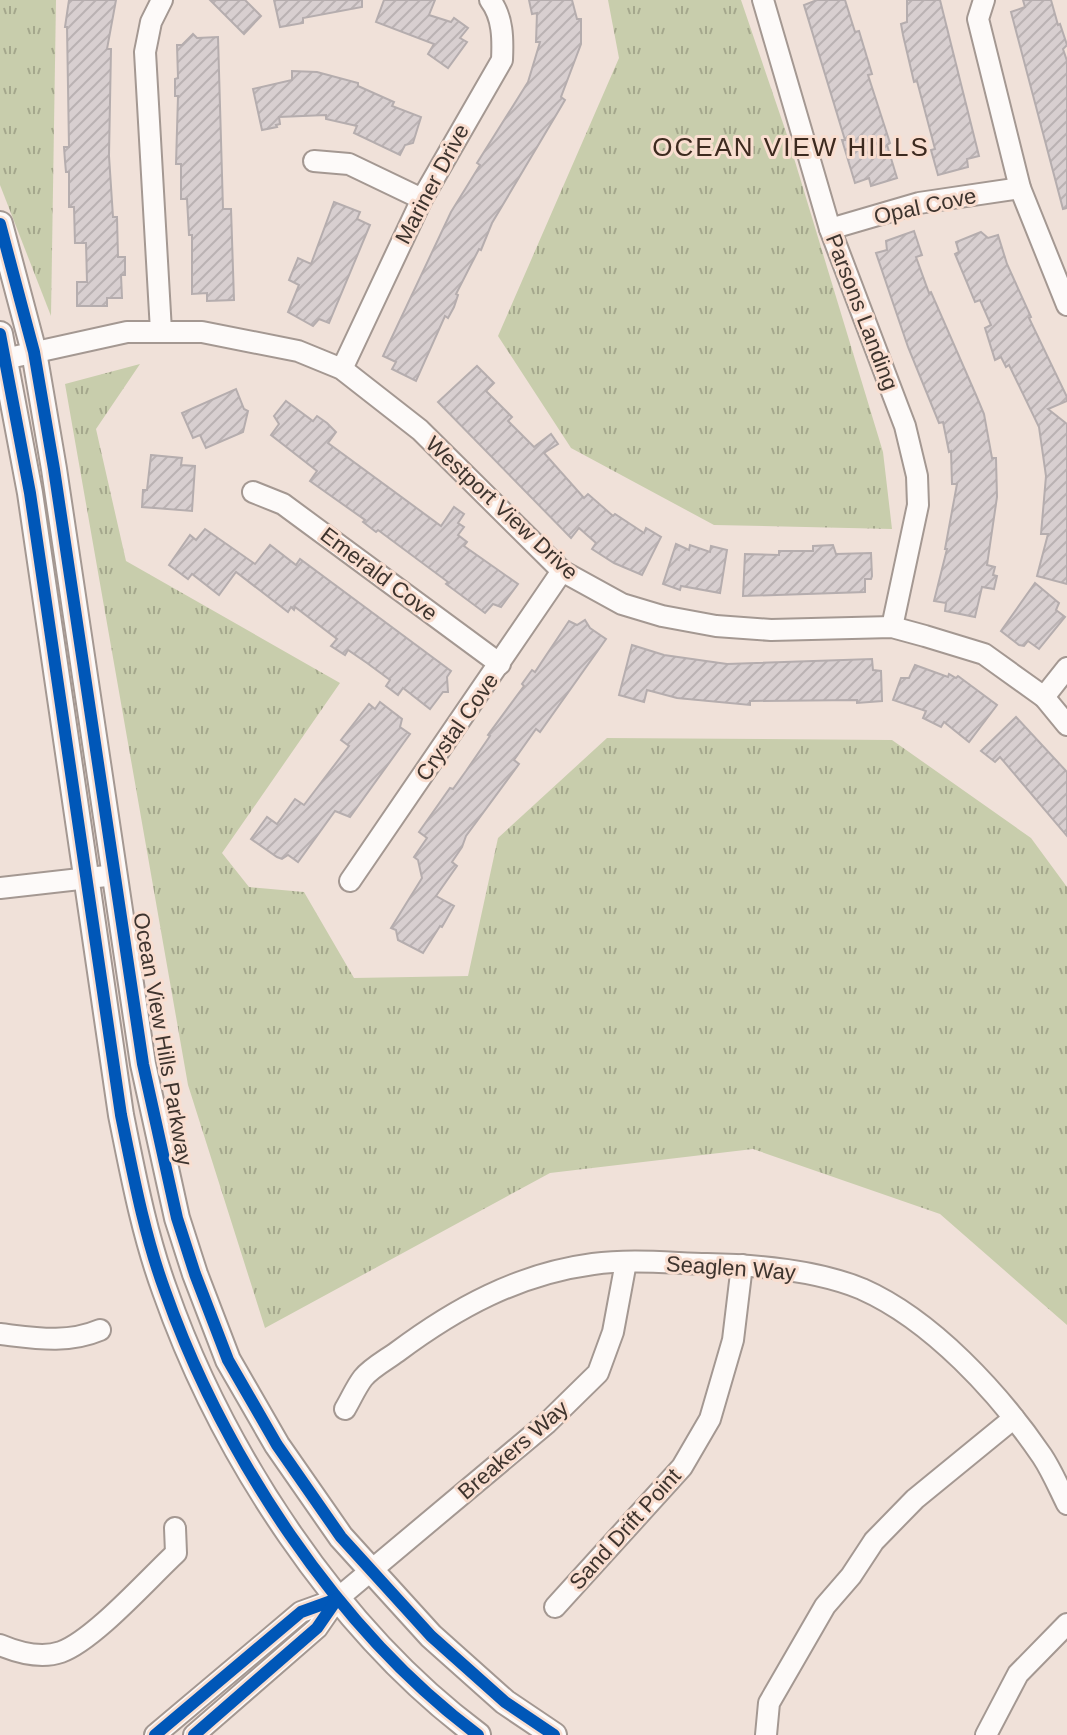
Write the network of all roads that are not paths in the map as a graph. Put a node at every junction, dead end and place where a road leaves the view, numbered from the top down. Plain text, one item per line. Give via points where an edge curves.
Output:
1 (162, 0) edge
2 (490, 0) edge
3 (763, 0) edge
4 (984, 0) edge
5 (314, 161) dead end
6 (1020, 188) junction
7 (422, 199) junction
8 (0, 224) edge
9 (830, 229) junction
10 (1067, 305) edge
11 (161, 331) junction
12 (12, 352) edge
13 (342, 369) junction
14 (253, 492) dead end
15 (562, 571) junction
16 (892, 627) junction
17 (500, 664) junction
18 (1067, 668) edge
19 (1044, 697) junction
20 (1067, 725) edge
21 (115, 875) junction
22 (86, 877) junction
23 (350, 881) dead end
24 (0, 888) edge
25 (626, 1262) junction
26 (742, 1265) junction
27 (100, 1330) dead end
28 (0, 1334) edge
29 (345, 1409) dead end
30 (1014, 1418) junction
31 (1067, 1504) edge
32 (175, 1528) dead end
33 (371, 1573) junction
34 (337, 1599) junction
35 (555, 1607) dead end
36 (1067, 1624) edge
37 (0, 1645) edge
38 (155, 1735) edge
39 (194, 1735) edge
40 (478, 1735) edge
41 (554, 1735) edge
42 (766, 1735) edge
43 (986, 1735) edge

1 - 11 street via 145,52
2 - 7 street, Mariner Drive via 501,22 502,60
3 - 9 street, Parsons Landing
4 - 6 street via 978,19
5 - 7 street via 349,164
6 - 9 street, Opal Cove via 919,203
6 - 10 street
7 - 13 street, Mariner Drive
8 - 12 main road, Ocean View Hills Parkway
9 - 16 street, Parsons Landing via 905,426 917,476 918,505
11 - 12 street, Westport View Drive
11 - 13 street, Westport View Drive via 245,339 298,351
12 - 21 main road, Ocean View Hills Parkway via 57,482
12 - 22 main road, Ocean View Hills Parkway
13 - 15 street, Westport View Drive via 420,430
14 - 17 street, Emerald Cove via 283,504
15 - 16 street, Westport View Drive via 622,604 684,621 760,630
15 - 17 street, Crystal Cove
16 - 19 street, Westport View Drive via 984,654
17 - 23 street, Crystal Cove
18 - 19 street
19 - 20 street, Westport View Drive
21 - 22 street
21 - 33 main road, Ocean View Hills Parkway via 143,1064 177,1218 195,1274 228,1360 277,1445
22 - 24 street
22 - 34 main road, Ocean View Hills Parkway via 121,1115 164,1290 239,1454
25 - 26 street, Seaglen Way
25 - 29 street, Seaglen Way via 543,1274 492,1292 428,1328 364,1376
25 - 33 street, Breakers Way via 613,1332 598,1373
26 - 30 street, Seaglen Way via 804,1273 861,1289 943,1343
26 - 35 street, Sand Drift Point via 736,1327 710,1419 682,1467
27 - 28 street via 62,1340
30 - 31 street, Seaglen Way via 1043,1457
30 - 42 street via 915,1499 874,1541 825,1606 769,1703
32 - 37 street via 176,1553 86,1638 60,1652 37,1655
33 - 34 street, Breakers Way
33 - 41 main road, Ocean View Hills Parkway via 505,1702
34 - 38 street via 301,1612
34 - 39 street via 317,1628
34 - 40 main road, Ocean View Hills Parkway via 398,1668
36 - 43 street via 1018,1674

